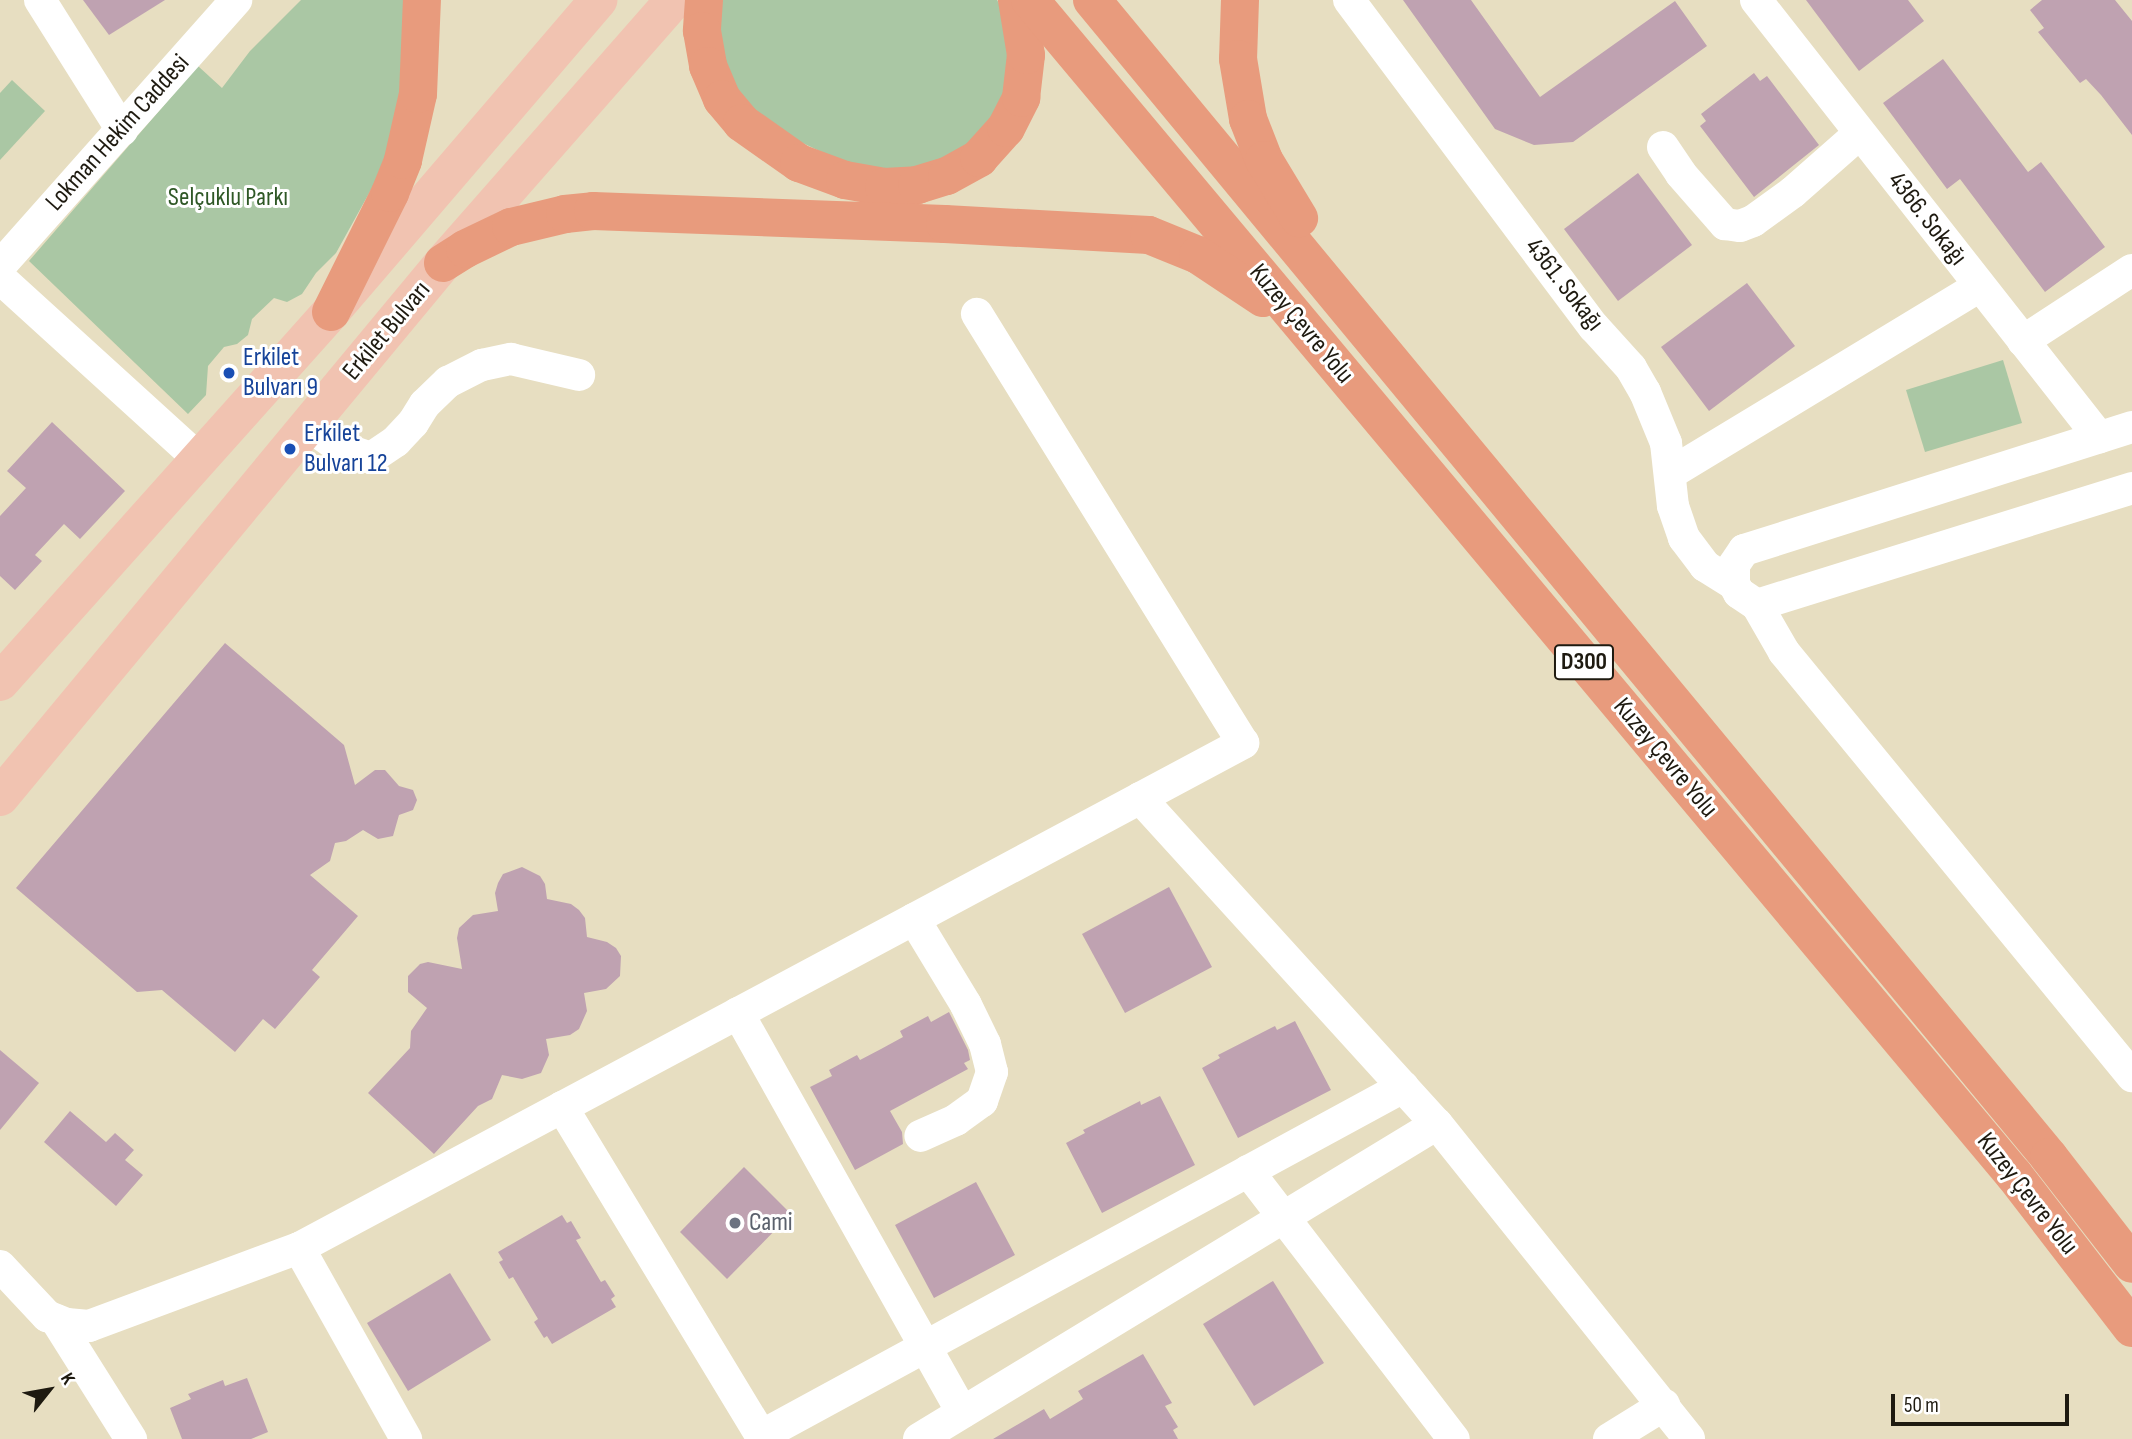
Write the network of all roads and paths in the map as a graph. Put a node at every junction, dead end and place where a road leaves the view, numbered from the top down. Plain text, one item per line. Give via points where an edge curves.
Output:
1 (40, 0) edge
2 (236, 0) edge
3 (422, 0) edge
4 (598, 0) edge
5 (674, 0) edge
6 (704, 0) edge
7 (1017, 0) edge
8 (1030, 0) edge
9 (1092, 0) edge
10 (1240, 0) edge
11 (1349, 0) edge
12 (1756, 0) edge
13 (122, 130) junction
14 (1860, 133) junction
15 (1663, 147) dead end
16 (443, 263) junction
17 (0, 266) edge
18 (2132, 271) edge
19 (0, 278) edge
20 (1980, 286) junction
21 (331, 312) junction
22 (977, 314) dead end
23 (1298, 321) junction
24 (2023, 341) junction
25 (1381, 347) junction
26 (579, 375) dead end
27 (309, 426) junction
28 (2132, 427) edge
29 (2099, 438) junction
30 (198, 458) junction
31 (1671, 473) junction
32 (2132, 488) edge
33 (1746, 594) junction
34 (0, 682) edge
35 (0, 797) edge
36 (1140, 798) junction
37 (914, 919) junction
38 (738, 1013) junction
39 (2132, 1076) edge
40 (1403, 1087) junction
41 (562, 1107) junction
42 (1437, 1124) junction
43 (920, 1136) dead end
44 (1248, 1171) junction
45 (1283, 1217) junction
46 (299, 1248) junction
47 (2132, 1265) edge
48 (0, 1266) edge
49 (56, 1320) junction
50 (2132, 1328) edge
51 (925, 1347) junction
52 (1664, 1405) junction
53 (962, 1412) junction
54 (762, 1438) edge
55 (131, 1439) edge
56 (406, 1439) edge
57 (919, 1439) edge
58 (1454, 1439) edge
59 (1609, 1439) edge
60 (1689, 1439) edge

1 - 13 street
2 - 13 street, Lokman Hekim Caddesi
3 - 21 highway via 418,94 403,160
4 - 21 main road, Erkilet Bulvarı
5 - 16 main road, Erkilet Bulvarı
6 - 7 highway via 702,31 708,66 722,99 742,123 799,163 845,180 884,187 918,185 947,176 979,158 1006,128 1021,98 1026,66
8 - 23 highway, Kuzey Çevre Yolu / D300
9 - 25 highway, Kuzey Çevre Yolu / D300
10 - 25 highway via 1241,90 1255,140 1274,179
11 - 31 street, 4361. Sokağı via 1586,316 1631,368 1657,417
12 - 14 street, 4366. Sokağı
13 - 17 street, Lokman Hekim Caddesi
14 - 15 street via 1793,192 1740,226 1725,224
14 - 20 street, 4366. Sokağı
16 - 23 highway via 512,227 593,211 1149,235 1198,255
16 - 27 main road, Erkilet Bulvarı
18 - 24 street
19 - 30 street
20 - 24 street, 4366. Sokağı
20 - 31 street
21 - 30 main road, Erkilet Bulvarı
22 - 36 street via 1243,743
23 - 50 highway, Kuzey Çevre Yolu / D300 via 2014,1175
24 - 29 street, 4366. Sokağı
25 - 47 highway, Kuzey Çevre Yolu / D300 via 2049,1157
26 - 27 street via 510,359 482,365 448,382 396,441 371,458 339,447
27 - 35 main road, Erkilet Bulvarı
28 - 29 street
29 - 33 street via 1744,550 1734,565
30 - 34 main road, Erkilet Bulvarı
31 - 33 street, 4361. Sokağı via 1673,506 1684,538 1705,566
32 - 33 street
33 - 39 street via 1784,652
36 - 37 street
36 - 40 street
37 - 38 street
37 - 43 street via 966,1005 985,1044 992,1072 982,1101 956,1120
38 - 41 street
38 - 51 street
40 - 42 street
40 - 44 street
41 - 46 street
41 - 54 street
42 - 45 street
42 - 52 street
44 - 45 street
44 - 51 street
45 - 53 street
45 - 58 street
46 - 49 street via 100,1324 78,1326
46 - 56 street
48 - 49 street via 38,1309
49 - 55 street
51 - 53 street
51 - 54 street
52 - 59 street
52 - 60 street
53 - 57 street

